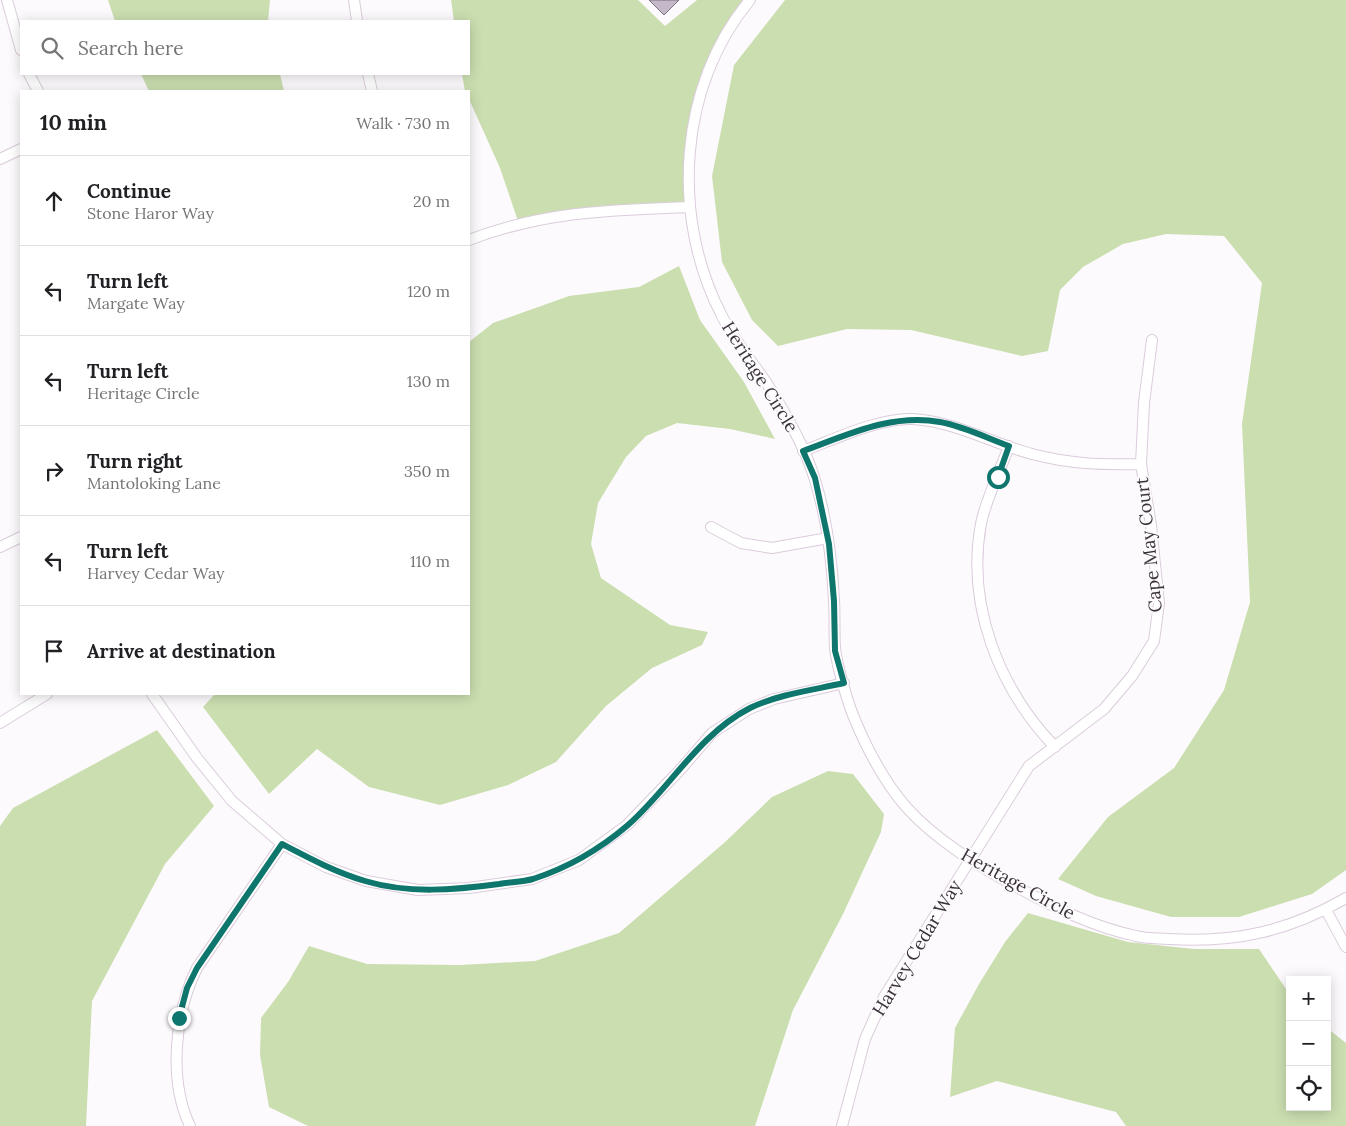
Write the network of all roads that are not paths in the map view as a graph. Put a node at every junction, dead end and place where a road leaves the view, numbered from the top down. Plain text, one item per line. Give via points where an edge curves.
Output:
1 (7, 0) edge
2 (354, 0) edge
3 (749, 0) edge
4 (357, 20) edge
5 (20, 46) edge
6 (30, 75) edge
7 (368, 75) edge
8 (38, 90) edge
9 (372, 90) edge
10 (20, 149) edge
11 (0, 159) edge
12 (690, 207) junction
13 (470, 240) edge
14 (1152, 340) dead end
15 (1009, 446) junction
16 (803, 451) junction
17 (1141, 464) junction
18 (711, 527) dead end
19 (20, 537) edge
20 (828, 538) junction
21 (0, 547) edge
22 (844, 683) junction
23 (45, 695) edge
24 (153, 695) edge
25 (0, 723) edge
26 (1055, 747) junction
27 (282, 844) junction
28 (971, 859) junction
29 (1346, 898) edge
30 (1326, 910) junction
31 (1346, 947) edge
32 (190, 1126) edge
33 (842, 1126) edge

1 - 5 street
2 - 4 street
3 - 12 street, Heritage Circle via 720,46 701,93 689,157
6 - 8 street
7 - 9 street
10 - 11 street
12 - 13 street via 548,216
12 - 16 street, Heritage Circle via 695,245 721,315 766,383
14 - 17 street, Cape May Court
15 - 16 street via 941,422 910,419 873,426
15 - 17 street via 1031,454 1092,465
15 - 26 street via 981,523 976,572 983,621 1003,673 1034,725
16 - 20 street, Heritage Circle via 815,478
17 - 26 street, Cape May Court via 1159,603 1154,641 1132,676 1104,709
18 - 20 street via 741,543 772,548
19 - 21 street
20 - 22 street, Heritage Circle via 835,651
22 - 27 street via 774,698 749,709 712,733 627,825 579,860 532,879 469,888 418,890 366,881 326,867
22 - 28 street, Heritage Circle via 854,718 878,766 908,808 949,845
23 - 25 street
24 - 27 street via 232,801
26 - 28 street, Cape May Court via 1029,766
27 - 32 street via 197,968 187,988 177,1042 178,1078
28 - 30 street, Heritage Circle via 1049,905 1095,925 1139,937 1239,938 1278,930
28 - 33 street, Harvey Cedar Way via 884,997 865,1039
29 - 30 street, Heritage Circle
30 - 31 street

